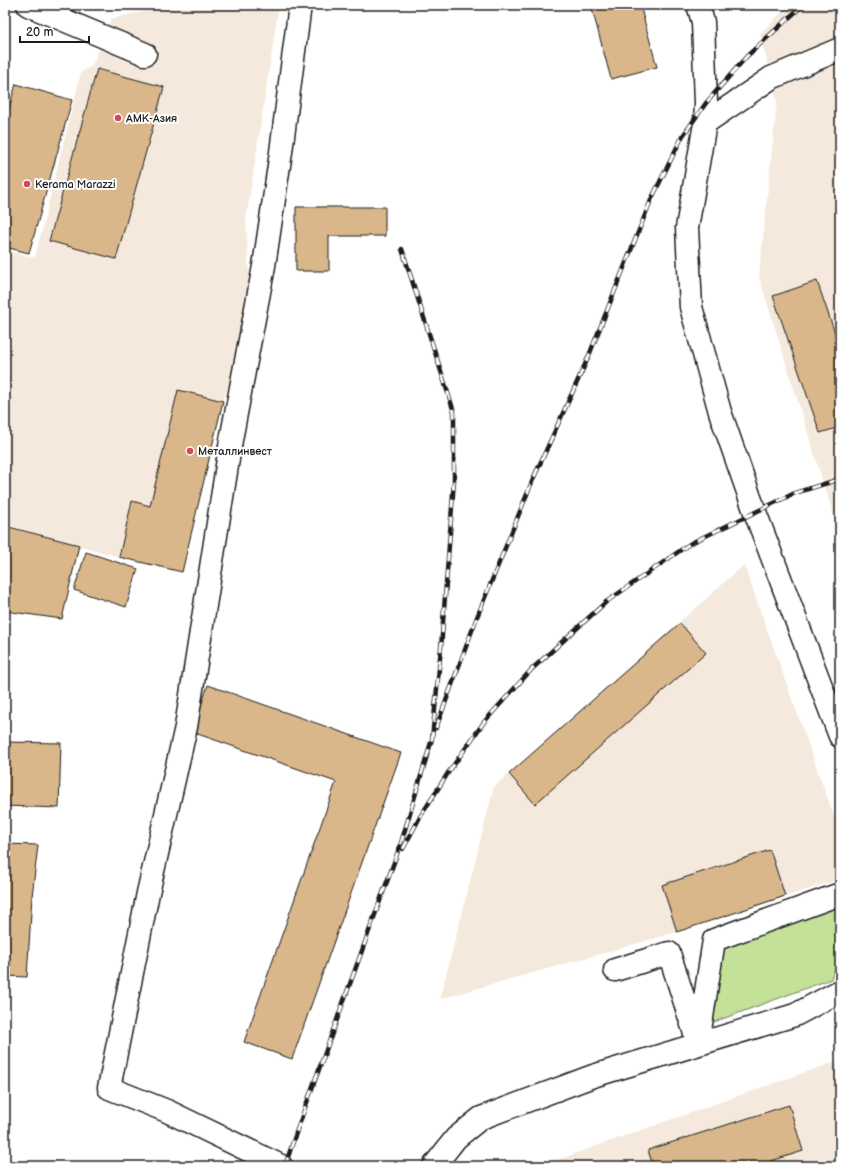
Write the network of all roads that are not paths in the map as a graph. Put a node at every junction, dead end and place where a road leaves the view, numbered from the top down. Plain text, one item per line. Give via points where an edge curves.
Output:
1 (28, 5) edge
2 (300, 5) edge
3 (698, 5) edge
4 (840, 49) edge
5 (145, 54) dead end
6 (705, 123) junction
7 (840, 736) edge
8 (840, 894) edge
9 (614, 970) dead end
10 (840, 991) edge
11 (698, 1043) junction
12 (281, 1166) edge
13 (434, 1166) edge

1 - 5 street
2 - 12 street via 264,266 231,440 186,727 148,892 109,1088 167,1111
3 - 6 street via 703,22
4 - 6 street via 771,78
6 - 7 street via 687,228 691,307 723,419 755,512
8 - 11 street via 714,940
9 - 11 street via 669,953
10 - 11 street via 795,1015
11 - 13 street via 592,1076 481,1118 456,1138

